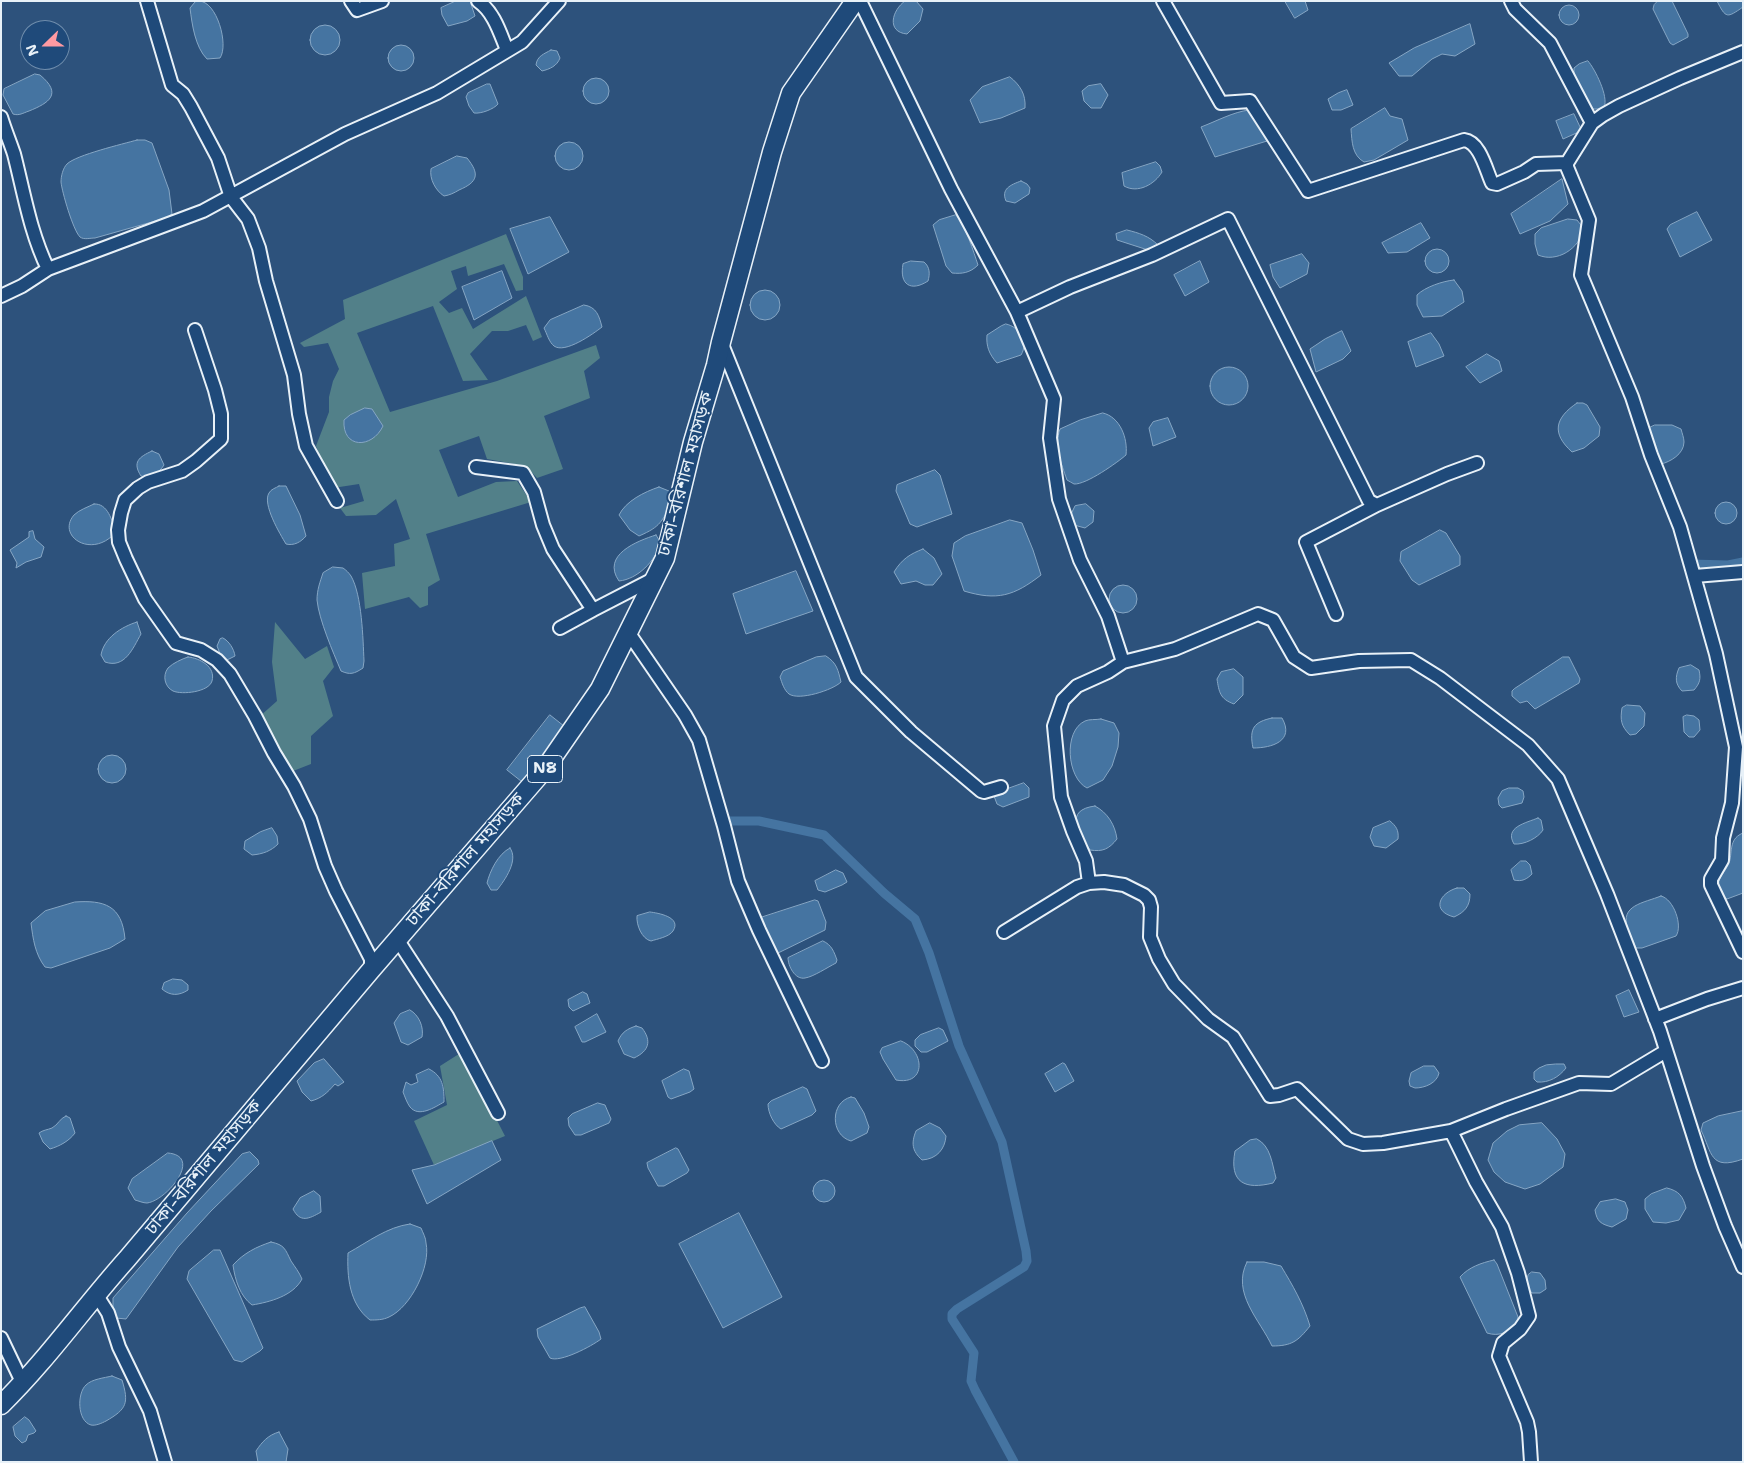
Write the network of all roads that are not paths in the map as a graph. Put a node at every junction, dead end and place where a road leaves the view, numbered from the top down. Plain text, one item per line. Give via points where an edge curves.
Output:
1 (147, 1) edge
2 (351, 1) edge
3 (382, 1) edge
4 (478, 1) edge
5 (559, 1) edge
6 (855, 1) edge
7 (860, 1) edge
8 (1163, 1) edge
9 (1511, 1) edge
10 (507, 50) junction
11 (1743, 52) edge
12 (1, 118) edge
13 (1592, 123) junction
14 (1567, 163) junction
15 (231, 197) junction
16 (48, 269) junction
17 (1, 296) edge
18 (1017, 312) junction
19 (195, 330) dead end
20 (721, 342) junction
21 (1477, 463) dead end
22 (476, 467) dead end
23 (337, 501) dead end
24 (1377, 505) junction
25 (1743, 572) edge
26 (656, 576) junction
27 (1695, 576) junction
28 (593, 610) junction
29 (1336, 614) dead end
30 (560, 628) dead end
31 (628, 632) junction
32 (1123, 662) junction
33 (1001, 787) dead end
34 (1089, 883) junction
35 (1004, 932) dead end
36 (397, 939) junction
37 (1743, 952) edge
38 (371, 970) junction
39 (1743, 988) edge
40 (1655, 1019) junction
41 (1666, 1051) junction
42 (822, 1061) dead end
43 (498, 1113) dead end
44 (1451, 1131) junction
45 (1743, 1267) edge
46 (96, 1294) junction
47 (1, 1338) edge
48 (23, 1384) junction
49 (1, 1406) edge
50 (165, 1462) edge
51 (1531, 1462) edge

1 - 15 street via 172,84 191,107 218,158
2 - 3 street via 357,10
4 - 10 street via 486,6
5 - 10 street via 522,42
6 - 20 highway, ঢাকা-বরিশাল মহাসড়ক / N8 via 791,94 772,152
7 - 18 street via 951,189
8 - 14 street via 1221,103 1250,101 1308,191 1464,140 1477,148 1492,183 1497,184 1536,164
9 - 13 street via 1515,9 1550,43
10 - 15 street via 437,93 345,134
11 - 13 street via 1619,106
12 - 16 street via 36,241
13 - 14 street
14 - 27 street via 1589,220 1581,275 1632,397
15 - 16 street via 204,211
15 - 23 street via 248,219 259,248 294,375 306,446
16 - 17 street
18 - 24 street via 1228,219 1365,494
18 - 32 street via 1054,399 1050,438 1059,499 1080,560 1108,616
19 - 38 street via 221,414 221,439 182,471 148,482 125,500 118,530 119,542 145,598 176,643 200,650 217,660 230,674 255,716 310,818 325,866 371,959
20 - 26 highway, ঢাকা-বরিশাল মহাসড়ক / N8 via 665,558
20 - 33 street via 856,677 911,732 982,791
21 - 24 street
22 - 28 street via 523,473 534,492 553,549
24 - 29 street via 1306,542
25 - 27 street
26 - 28 street via 655,580
26 - 31 highway, ঢাকা-বরিশাল মহাসড়ক / N8
27 - 37 street via 1736,747 1732,803 1723,838 1722,860 1711,885
28 - 30 street
31 - 36 highway, ঢাকা-বরিশাল মহাসড়ক / N8 via 600,689 544,770
31 - 42 street via 699,740 738,881
32 - 34 street via 1077,686 1062,700 1054,726 1061,797 1086,861
32 - 40 street via 1175,649 1258,614 1273,620 1294,657 1311,668 1359,661 1412,660 1440,678 1528,745 1558,779
34 - 35 street via 1077,887
34 - 44 street via 1124,885 1149,900 1150,938 1174,984 1208,1019 1233,1037 1270,1096 1297,1090 1348,1139 1363,1144
36 - 38 highway, ঢাকা-বরিশাল মহাসড়ক / N8
36 - 43 street via 447,1016
38 - 46 highway, ঢাকা-বরিশাল মহাসড়ক / N8
39 - 40 street
40 - 41 street
41 - 44 street via 1611,1084 1579,1083
41 - 45 street via 1703,1166
44 - 51 street via 1502,1226 1529,1316 1504,1343 1498,1356 1526,1422
46 - 48 highway, ঢাকা-বরিশাল মহাসড়ক / N8
46 - 50 street via 108,1313 119,1347 150,1410
47 - 48 street
48 - 49 highway, ঢাকা-বরিশাল মহাসড়ক / N8

